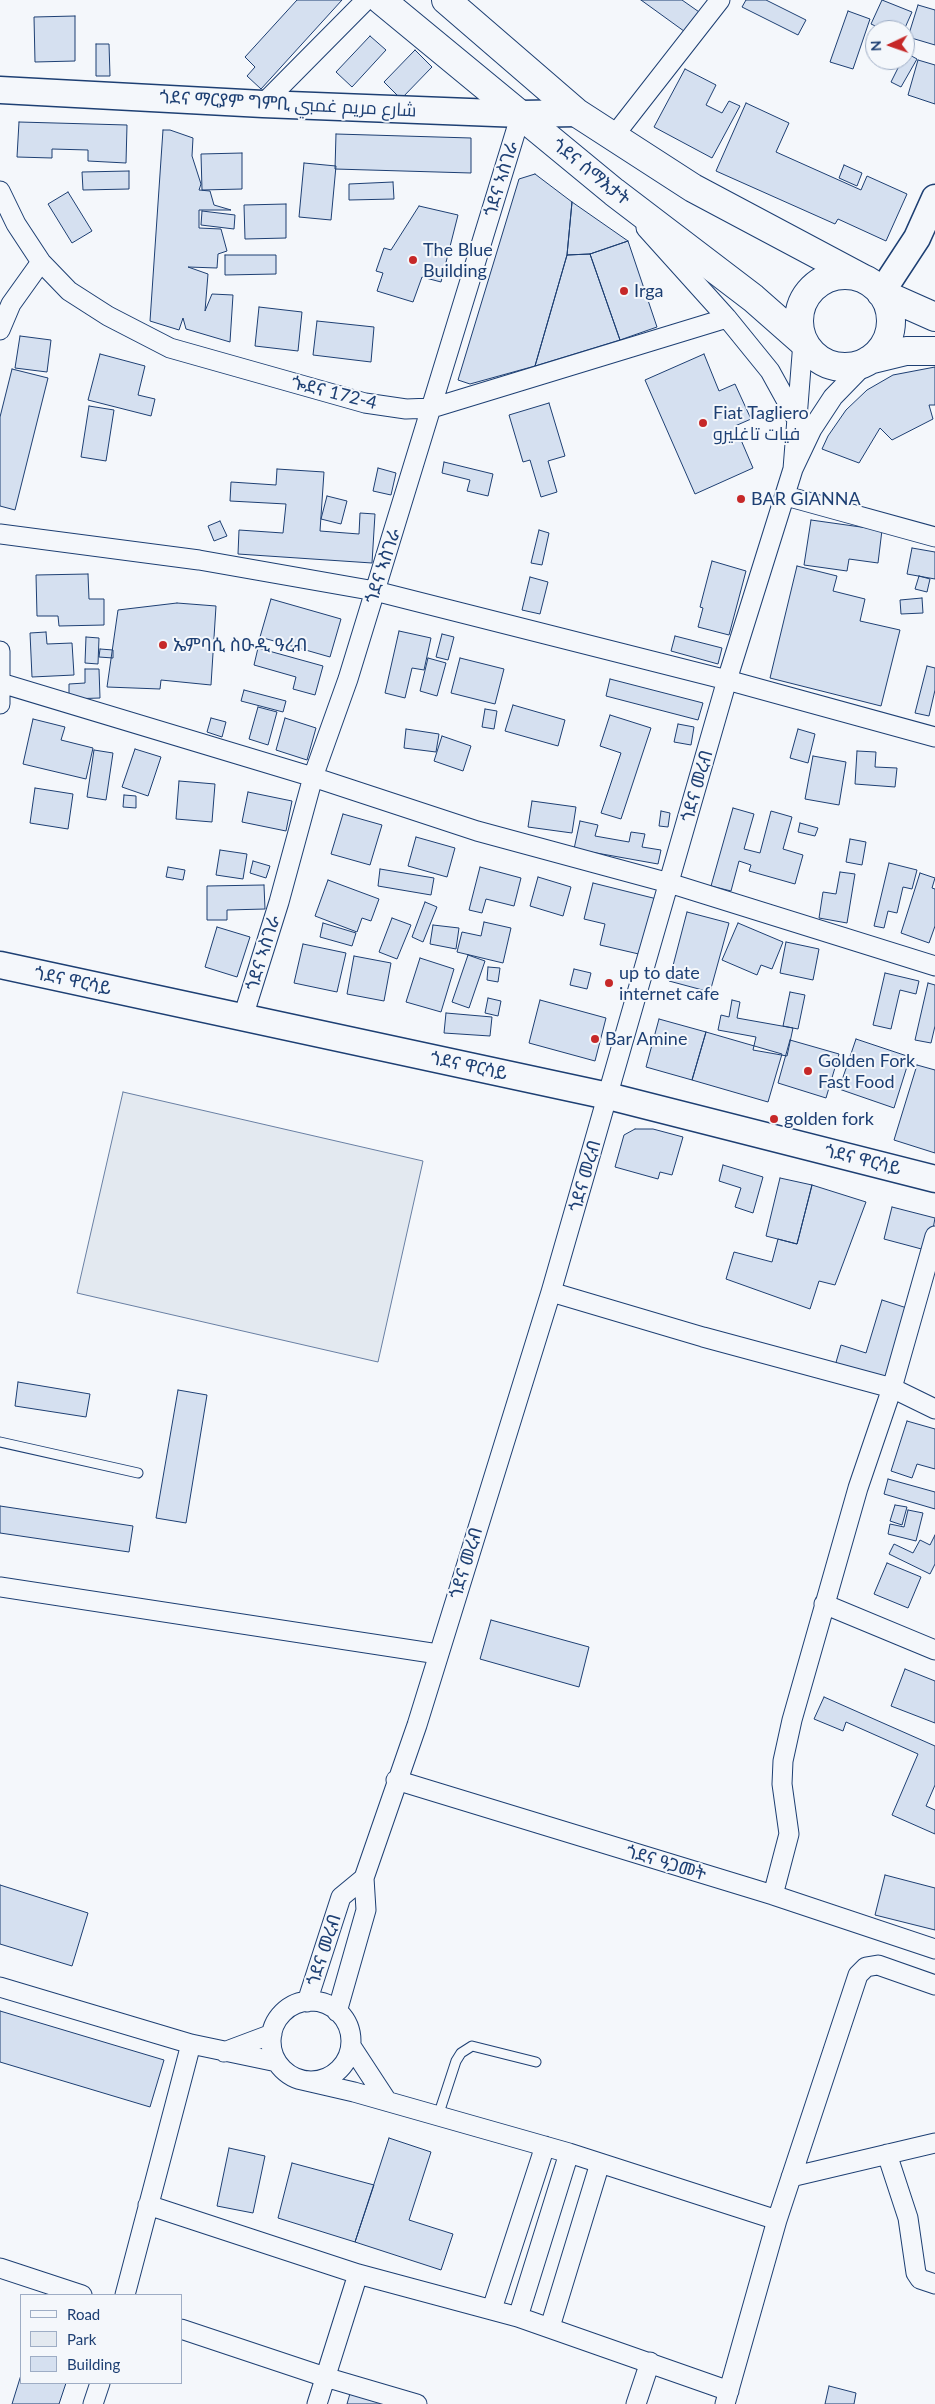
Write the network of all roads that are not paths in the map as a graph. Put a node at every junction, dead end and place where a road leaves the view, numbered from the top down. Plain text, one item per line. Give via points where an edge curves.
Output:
1 (366, 0) edge
2 (381, 0) edge
3 (446, 0) edge
4 (720, 0) edge
5 (0, 90) edge
6 (263, 104) junction
7 (521, 114) junction
8 (577, 114) junction
9 (613, 137) junction
10 (0, 191) edge
11 (614, 192) junction
12 (935, 198) edge
13 (41, 262) junction
14 (871, 286) junction
15 (935, 317) edge
16 (727, 318) junction
17 (0, 330) edge
18 (803, 342) junction
19 (935, 351) edge
20 (869, 360) junction
21 (432, 408) junction
22 (797, 420) junction
23 (793, 469) junction
24 (786, 496) junction
25 (0, 534) edge
26 (935, 538) edge
27 (375, 591) junction
28 (0, 650) edge
29 (727, 680) junction
30 (1, 682) edge
31 (0, 704) edge
32 (935, 737) edge
33 (313, 778) junction
34 (669, 884) junction
35 (0, 965) edge
36 (935, 966) edge
37 (244, 1017) junction
38 (608, 1096) junction
39 (935, 1179) edge
40 (935, 1236) edge
41 (552, 1292) junction
42 (892, 1388) junction
43 (935, 1409) edge
44 (0, 1442) edge
45 (138, 1473) dead end
46 (0, 1587) edge
47 (824, 1604) junction
48 (935, 1650) edge
49 (438, 1654) junction
50 (396, 1780) junction
51 (364, 1878) junction
52 (773, 1895) junction
53 (935, 1949) edge
54 (323, 1952) junction
55 (351, 1961) junction
56 (935, 1984) edge
57 (0, 1987) edge
58 (306, 2002) junction
59 (337, 2012) junction
60 (272, 2034) junction
61 (191, 2044) junction
62 (350, 2046) junction
63 (224, 2052) junction
64 (277, 2062) junction
65 (536, 2062) dead end
66 (302, 2080) junction
67 (387, 2101) junction
68 (438, 2116) junction
69 (935, 2143) edge
70 (545, 2146) junction
71 (569, 2154) junction
72 (886, 2154) junction
73 (600, 2163) junction
74 (791, 2177) junction
75 (148, 2204) junction
76 (777, 2220) junction
77 (0, 2268) edge
78 (358, 2274) junction
79 (935, 2284) edge
80 (79, 2294) edge
81 (125, 2294) edge
82 (492, 2309) junction
83 (518, 2317) junction
84 (550, 2327) junction
85 (182, 2328) edge
86 (650, 2362) junction
87 (325, 2377) junction
88 (100, 2384) edge
89 (727, 2397) edge
90 (93, 2404) edge
91 (317, 2404) edge
92 (417, 2404) edge
93 (636, 2404) edge

1 - 6 street
2 - 7 main road, ጎደና ሰማእታት
3 - 8 main road, ጎደና ሰማእታት
4 - 9 street
5 - 6 main road, ጎደና ማርያም ግምቢ شارع مريم غمبي
6 - 7 main road, ጎደና ማርያም ግምቢ شارع مريم غمبي
7 - 8 main road, ጎደና ማርያም ግምቢ شارع مريم غمبي
7 - 11 main road, ጎደና ሰማእታት
7 - 21 street, ጎደና ኣስገራ
8 - 9 main road, ጎደና ሰማእታት
9 - 14 main road, ጎደና ሰማእታት via 693,188
10 - 13 street, ጐደና 172-4 via 16,224
11 - 16 street
11 - 18 main road, ጎደና ሰማእታት via 753,298
12 - 14 main road via 917,238
13 - 17 street via 11,304
13 - 21 street, ጐደና 172-4 via 69,291 108,316 170,348 365,403 406,409
14 - 15 main road, ጎደና ሰማእታት
14 - 18 main road via 846,275 830,277 817,284 806,296 800,310
14 - 20 main road via 888,307 891,322 888,337
16 - 21 street, ጐደና 172-4
16 - 22 street via 770,371
18 - 20 main road via 825,363 855,366
18 - 22 street
19 - 20 main road via 906,351
20 - 23 street via 834,397 812,429
21 - 27 street, ጎደና ኣስገራ
22 - 23 street
23 - 24 street, ጎደና መረብ
24 - 26 street
24 - 29 street, ጎደና መረብ
25 - 27 street via 199,560
27 - 29 street
27 - 33 street, ጎደና ኣስገራ
28 - 30 street
29 - 32 street
29 - 34 street, ጎደና መረብ
30 - 31 street
30 - 33 street
33 - 34 street via 477,831
33 - 37 street, ጎደና ኣስገራ
34 - 36 street
34 - 38 street, ጎደና መረብ
35 - 37 main road, ጎደና ዋርሳይ
37 - 38 main road, ጎደና ዋርሳይ
38 - 39 main road, ጎደና ዋርሳይ
38 - 41 street, ጎደና መረብ
40 - 42 street
41 - 42 street
41 - 49 street, ጎደና መረብ
42 - 43 street
42 - 47 street
44 - 45 lane
46 - 49 street
47 - 48 street
47 - 52 street via 783,1761 782,1784 789,1834
49 - 50 street, ጎደና መረብ via 417,1725
50 - 51 street, ጎደና መረብ
50 - 52 street, ጎደና ዓጋመት
51 - 54 street, ጎደና መረብ via 341,1897
51 - 55 street, ጎደና መረብ via 366,1910
52 - 53 street, ጎደና ዓጋመት
54 - 55 street
54 - 58 street, ጎደና መረብ
55 - 59 street, ጎደና መረብ
56 - 74 street via 878,1965 866,1967 858,1976
57 - 61 street
58 - 59 street via 327,2005
58 - 60 street via 283,2013
59 - 62 street via 348,2027
60 - 63 street
60 - 64 street
61 - 63 street
61 - 75 street
62 - 66 street via 347,2059 339,2070 316,2081
62 - 67 street
63 - 64 street
64 - 66 street via 293,2077
65 - 68 lane via 472,2046 460,2053
66 - 67 street
67 - 68 street
68 - 70 street
69 - 72 street
70 - 71 street
70 - 82 street
71 - 73 street
71 - 83 street
72 - 74 street
72 - 79 street via 908,2218 916,2273 920,2279
73 - 76 street
73 - 84 street
74 - 76 street
75 - 78 street
75 - 81 street
76 - 89 street
77 - 80 street
78 - 82 street
78 - 87 street
82 - 83 street
83 - 84 street
84 - 86 street
85 - 87 street
86 - 89 street
86 - 93 street
87 - 91 street
87 - 92 street
88 - 90 street

